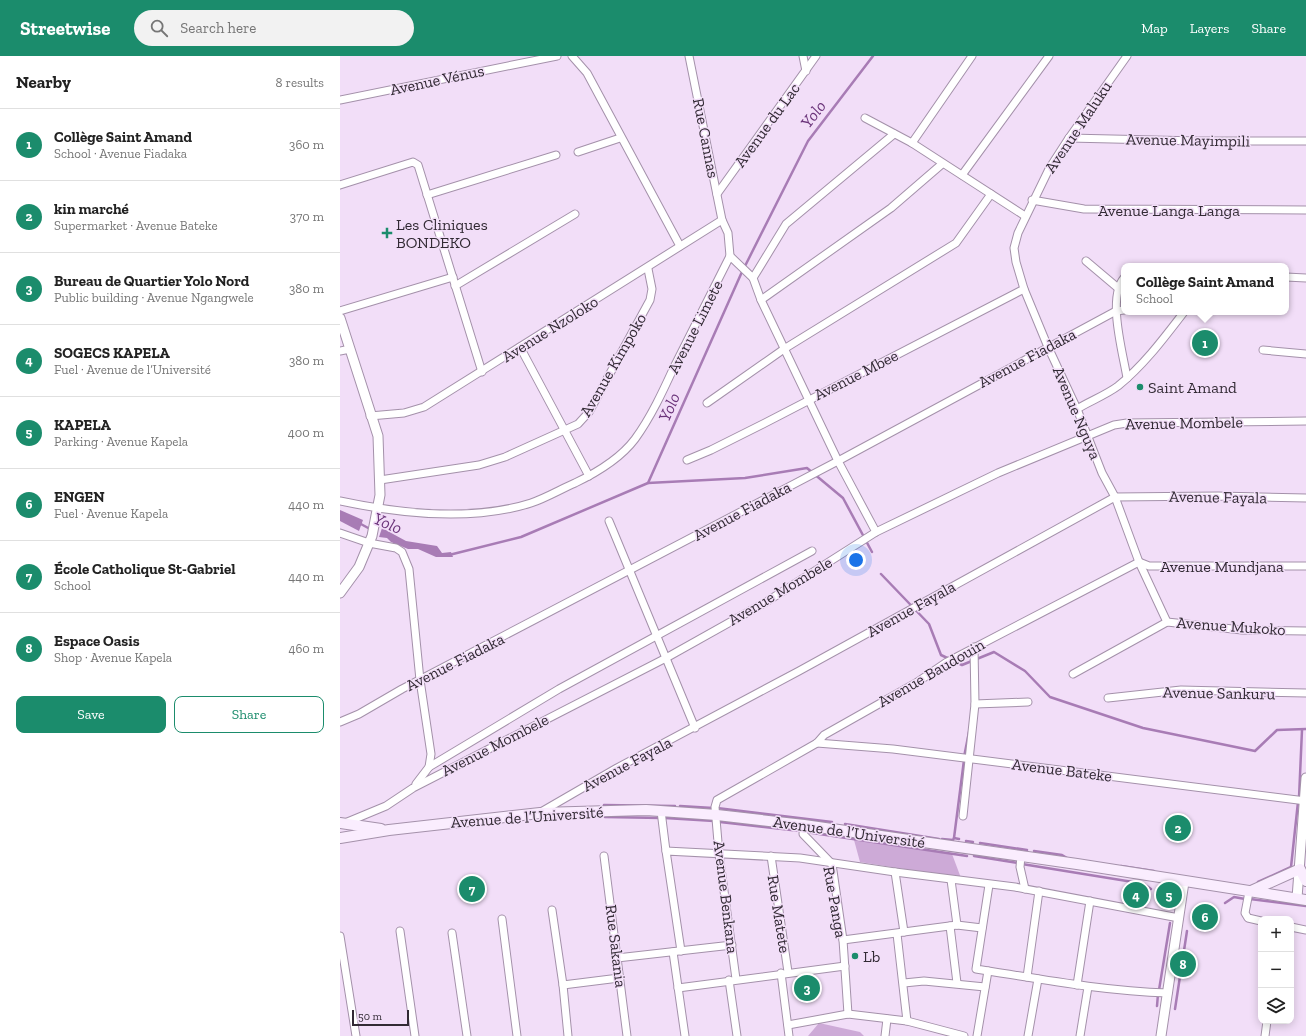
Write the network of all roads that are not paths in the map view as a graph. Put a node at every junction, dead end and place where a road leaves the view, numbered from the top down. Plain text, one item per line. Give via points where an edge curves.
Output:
1 (557, 56) edge
2 (572, 56) edge
3 (689, 56) edge
4 (803, 56) edge
5 (816, 56) edge
6 (972, 56) edge
7 (1049, 56) edge
8 (1127, 56) edge
9 (806, 71) junction
10 (340, 100) edge
11 (865, 118) dead end
12 (894, 134) junction
13 (620, 138) junction
14 (1069, 138) junction
15 (1306, 141) edge
16 (912, 143) junction
17 (578, 152) dead end
18 (556, 156) dead end
19 (942, 164) junction
20 (962, 176) junction
21 (340, 185) edge
22 (717, 194) junction
23 (991, 194) junction
24 (427, 195) junction
25 (1032, 200) junction
26 (1306, 210) edge
27 (575, 214) dead end
28 (1025, 216) junction
29 (722, 220) junction
30 (680, 246) junction
31 (730, 256) junction
32 (1086, 261) dead end
33 (648, 269) junction
34 (453, 277) junction
35 (1289, 277) edge
36 (753, 278) junction
37 (1306, 278) edge
38 (1121, 283) edge
39 (456, 286) junction
40 (1118, 288) junction
41 (1024, 289) junction
42 (761, 300) junction
43 (1121, 310) edge
44 (340, 311) edge
45 (1116, 311) junction
46 (1182, 315) edge
47 (340, 318) edge
48 (520, 347) junction
49 (1048, 347) junction
50 (784, 348) junction
51 (350, 349) junction
52 (1262, 350) dead end
53 (340, 351) edge
54 (1306, 354) edge
55 (482, 372) junction
56 (1127, 378) junction
57 (808, 400) junction
58 (707, 403) dead end
59 (1077, 409) junction
60 (370, 416) junction
61 (1306, 421) edge
62 (566, 430) junction
63 (1089, 436) junction
64 (686, 460) dead end
65 (838, 461) junction
66 (589, 476) junction
67 (380, 480) junction
68 (1115, 497) junction
69 (1306, 498) edge
70 (340, 501) edge
71 (378, 509) junction
72 (609, 521) dead end
73 (876, 532) junction
74 (340, 533) edge
75 (371, 539) junction
76 (812, 551) dead end
77 (1139, 562) junction
78 (1306, 566) edge
79 (629, 571) junction
80 (340, 593) edge
81 (1167, 622) junction
82 (1306, 632) edge
83 (656, 635) junction
84 (974, 647) junction
85 (666, 658) junction
86 (1073, 674) dead end
87 (420, 680) junction
88 (1306, 694) edge
89 (1108, 698) dead end
90 (1028, 702) dead end
91 (975, 704) junction
92 (340, 722) edge
93 (695, 728) junction
94 (817, 743) junction
95 (969, 759) junction
96 (429, 767) junction
97 (1306, 778) edge
98 (413, 788) junction
99 (729, 794) joint
100 (1306, 801) edge
101 (662, 811) junction
102 (540, 813) junction
103 (717, 815) junction
104 (963, 816) dead end
105 (342, 824) edge
106 (804, 825) junction
107 (389, 830) junction
108 (340, 838) edge
109 (666, 851) junction
110 (719, 854) junction
111 (604, 856) dead end
112 (771, 856) junction
113 (1021, 856) junction
114 (832, 864) junction
115 (1300, 869) junction
116 (895, 872) junction
117 (951, 880) junction
118 (1306, 881) edge
119 (1184, 882) junction
120 (989, 885) junction
121 (1025, 889) junction
122 (1039, 891) junction
123 (1249, 892) junction
124 (1301, 899) edge
125 (1090, 901) junction
126 (552, 910) dead end
127 (1179, 918) junction
128 (502, 919) dead end
129 (1258, 920) edge
130 (954, 925) junction
131 (982, 928) junction
132 (1294, 928) edge
133 (1306, 930) edge
134 (400, 931) dead end
135 (452, 933) dead end
136 (900, 933) junction
137 (340, 936) edge
138 (843, 940) junction
139 (732, 944) junction
140 (681, 951) junction
141 (673, 952) junction
142 (617, 958) junction
143 (845, 966) junction
144 (988, 971) junction
145 (784, 973) junction
146 (1027, 977) junction
147 (619, 978) junction
148 (1038, 979) junction
149 (733, 980) junction
150 (904, 983) junction
151 (957, 983) junction
152 (563, 985) junction
153 (1077, 985) junction
154 (985, 987) junction
155 (1088, 987) junction
156 (678, 988) junction
157 (1168, 993) junction
158 (848, 1014) junction
159 (887, 1019) junction
160 (907, 1021) junction
161 (1267, 1024) edge
162 (788, 1025) junction
163 (933, 1032) edge
164 (356, 1036) edge
165 (415, 1036) edge
166 (467, 1036) edge
167 (517, 1036) edge
168 (568, 1036) edge
169 (627, 1036) edge
170 (685, 1036) edge
171 (737, 1036) edge
172 (789, 1036) edge
173 (884, 1036) edge
174 (964, 1036) edge
175 (977, 1036) edge
176 (1028, 1036) edge
177 (1080, 1036) edge
178 (1161, 1036) edge
179 (1265, 1036) edge

1 - 10 street, Avenue Vénus
2 - 13 street via 587,73
3 - 22 street, Rue Cannas
4 - 9 street
5 - 9 street, Avenue du Lac
6 - 16 street
7 - 20 street
8 - 14 street, Avenue Maluku
9 - 22 street, Avenue du Lac
11 - 12 street
12 - 16 street
12 - 36 street via 786,224
13 - 17 street
13 - 30 street
14 - 15 street, Avenue Mayimpili
14 - 25 street, Avenue Maluku
16 - 19 street
18 - 24 street
19 - 20 street
19 - 42 street via 892,208
20 - 23 street
21 - 24 street via 413,162 418,165
22 - 29 street, Rue Cannas
23 - 28 street
23 - 50 street via 956,243
24 - 34 street
25 - 26 street, Avenue Langa Langa via 1084,209
25 - 28 street, Avenue Nguya
27 - 39 street
28 - 41 street, Avenue Nguya via 1014,248
29 - 30 street, Avenue Nzoloko
29 - 31 street via 728,233
30 - 33 street, Avenue Nzoloko
31 - 36 street
31 - 66 street, Avenue Limete via 660,396 635,439 607,466
32 - 40 street
33 - 48 street, Avenue Nzoloko
33 - 62 street, Avenue Kimpoko via 652,289 650,300 589,412 578,424
34 - 39 street
34 - 44 street
35 - 37 street
36 - 42 street
38 - 40 street
39 - 55 street
40 - 45 street
41 - 49 street, Avenue Nguya
41 - 57 street, Avenue Mbee
42 - 50 street
43 - 45 street, Avenue Fiadaka
45 - 49 street, Avenue Fiadaka
45 - 56 street
46 - 56 street via 1153,352
47 - 51 street
48 - 55 street, Avenue Nzoloko
48 - 62 street
49 - 59 street, Avenue Nguya
49 - 65 street, Avenue Fiadaka
50 - 57 street
50 - 58 street
51 - 53 street
51 - 60 street
52 - 54 street
55 - 60 street, Avenue Nzoloko via 424,407 404,413
56 - 59 street
57 - 64 street, Avenue Mbee via 711,450
57 - 65 street
59 - 63 street, Avenue Nguya
60 - 67 street via 378,436
61 - 63 street, Avenue Mombele via 1126,423 1114,425
62 - 66 street
62 - 67 street, Avenue Kimpoko via 505,457 479,465
63 - 68 street, Avenue Nguya via 1102,473
63 - 73 street, Avenue Mombele via 998,473
65 - 73 street
65 - 79 street, Avenue Fiadaka
66 - 71 street, Avenue Limete via 533,503 490,512 451,513
67 - 71 street
68 - 69 street, Avenue Fayala
68 - 77 street, Avenue Nguya
68 - 93 street, Avenue Fayala
70 - 71 street, Avenue Limete
71 - 75 street
72 - 79 street
73 - 85 street, Avenue Mombele via 766,602
74 - 75 street
75 - 80 street via 359,567
75 - 87 street via 396,548 406,558
76 - 83 street
77 - 78 street, Avenue Mundjana via 1149,566
77 - 81 street, Avenue Nguya
77 - 84 street, Avenue Baudouin
79 - 83 street
79 - 87 street, Avenue Fiadaka
81 - 82 street, Avenue Mukoko via 1242,630
81 - 86 street, Avenue Mukoko
83 - 85 street
83 - 96 street via 559,689
84 - 91 street
84 - 94 street, Avenue Baudouin via 824,735
85 - 93 street
85 - 98 street, Avenue Mombele
87 - 92 street, Avenue Fiadaka
87 - 96 street via 430,740
88 - 89 street, Avenue Sankuru via 1181,690
90 - 91 street
91 - 95 street
93 - 102 street, Avenue Fayala via 617,768
94 - 95 street, Avenue Bateke via 856,745
94 - 99 street, Avenue Baudouin
95 - 100 street, Avenue Bateke
95 - 104 street
96 - 98 street
97 - 100 street
98 - 105 street, Avenue Mombele via 386,806
99 - 103 street, Avenue Benkana via 717,800
100 - 115 street
101 - 102 main road, Avenue de l’Université
101 - 103 main road, Avenue de l’Université
101 - 109 street
102 - 107 main road, Avenue de l’Université
103 - 106 main road, Avenue de l’Université
103 - 110 street, Avenue Benkana
105 - 107 main road, Avenue de l’Université
106 - 113 main road, Avenue de l’Université
106 - 114 street, Rue Panga via 803,834
107 - 108 main road, Avenue de l’Université
109 - 110 street
109 - 140 street
110 - 112 street
110 - 139 street, Avenue Benkana
111 - 142 street, Rue Sakania
112 - 114 street
112 - 145 street, Rue Matete
113 - 119 main road, Avenue de l’Université
113 - 121 street via 1020,867
114 - 116 street
114 - 138 street, Rue Panga
115 - 118 main road
115 - 123 main road
115 - 124 street
116 - 117 street
116 - 136 street
117 - 120 street
117 - 130 street
119 - 123 main road, Avenue de l’Université
119 - 127 street
120 - 121 street
120 - 131 street
121 - 122 street
122 - 125 street
122 - 146 street
123 - 124 main road, Avenue de l’Université
123 - 129 street via 1245,913 1248,918
125 - 127 street
125 - 153 street
126 - 152 street
127 - 157 street
128 - 167 street
130 - 131 street
130 - 136 street
130 - 151 street
131 - 144 street via 976,969
132 - 133 street
134 - 165 street
135 - 166 street
136 - 138 street
136 - 150 street
137 - 164 street
138 - 143 street, Rue Panga
139 - 140 street
139 - 149 street, Avenue Benkana
140 - 141 street
141 - 142 street
141 - 156 street
142 - 147 street, Rue Sakania
143 - 145 street
143 - 158 street, Rue Panga
144 - 146 street
144 - 154 street
145 - 149 street
145 - 162 street, Rue Matete
146 - 148 street
147 - 152 street
147 - 169 street, Rue Sakania
148 - 153 street
148 - 176 street
149 - 156 street
149 - 171 street, Avenue Benkana
150 - 151 street
150 - 160 street
151 - 154 street
152 - 168 street
153 - 155 street
154 - 175 street
155 - 157 street
155 - 177 street
156 - 170 street
157 - 178 street
158 - 159 street
158 - 162 street
159 - 160 street
159 - 173 street
160 - 163 street
161 - 179 street
162 - 172 street, Rue Matete
163 - 174 street

